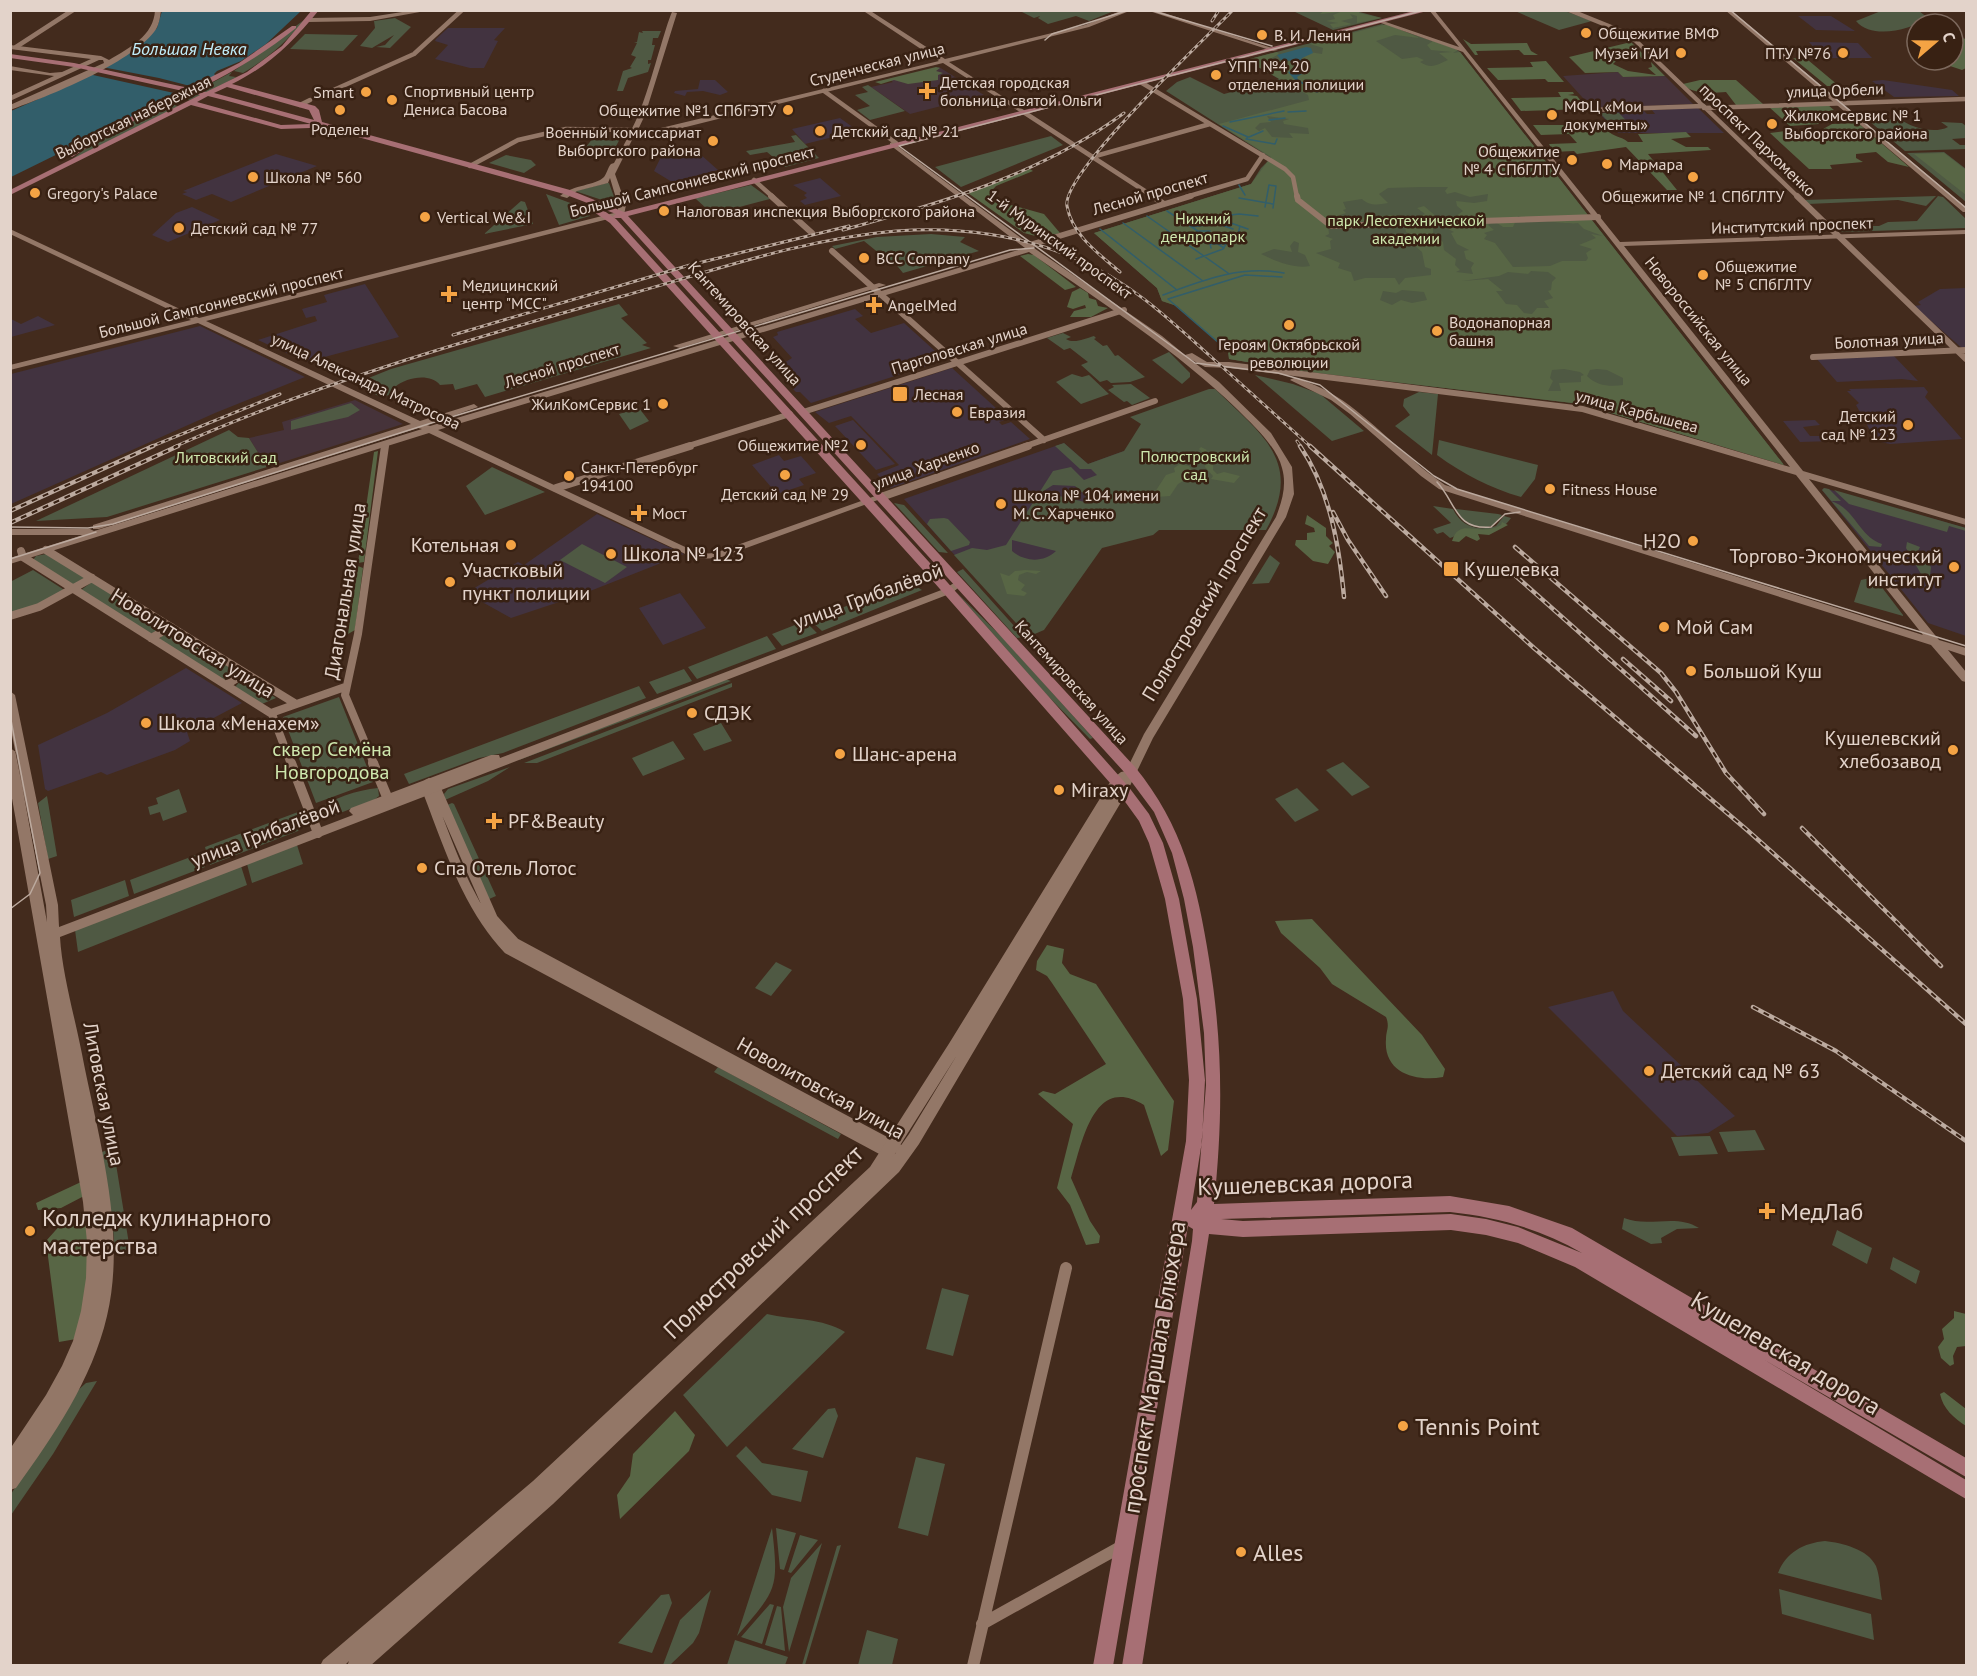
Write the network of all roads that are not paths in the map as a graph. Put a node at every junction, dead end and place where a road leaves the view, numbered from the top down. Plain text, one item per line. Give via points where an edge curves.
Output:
1 (73, 10) edge
2 (158, 10) edge
3 (310, 10) edge
4 (316, 10) edge
5 (429, 10) edge
6 (864, 10) edge
7 (1130, 10) edge
8 (1148, 10) edge
9 (1156, 10) edge
10 (1418, 10) edge
11 (1431, 10) edge
12 (1569, 10) edge
13 (1727, 10) edge
14 (1734, 10) edge
15 (462, 11) edge
16 (673, 11) edge
17 (309, 20) junction
18 (1380, 21) junction
19 (1197, 25) junction
20 (13, 47) edge
21 (1269, 47) junction
22 (1467, 52) junction
23 (10, 57) edge
24 (86, 59) junction
25 (104, 60) junction
26 (946, 61) junction
27 (10, 68) edge
28 (69, 68) junction
29 (50, 77) junction
30 (1142, 83) junction
31 (227, 85) junction
32 (824, 91) junction
33 (181, 97) junction
34 (318, 97) dead end
35 (14, 99) edge
36 (32, 99) junction
37 (1966, 99) edge
38 (191, 103) junction
39 (1841, 103) junction
40 (311, 104) junction
41 (1703, 107) junction
42 (10, 108) edge
43 (1591, 110) dead end
44 (1024, 112) junction
45 (292, 118) junction
46 (1210, 124) junction
47 (316, 125) junction
48 (277, 126) junction
49 (630, 135) junction
50 (894, 143) junction
51 (1263, 155) junction
52 (1092, 157) junction
53 (470, 166) junction
54 (754, 180) junction
55 (599, 182) junction
56 (616, 186) junction
57 (10, 191) edge
58 (565, 194) junction
59 (1966, 203) edge
60 (1164, 204) junction
61 (1966, 210) edge
62 (622, 214) junction
63 (609, 217) junction
64 (1598, 217) junction
65 (10, 231) edge
66 (1966, 232) edge
67 (812, 233) dead end
68 (1838, 236) junction
69 (1022, 243) junction
70 (1619, 244) junction
71 (1032, 246) junction
72 (832, 251) dead end
73 (873, 288) junction
74 (880, 294) junction
75 (1121, 311) junction
76 (203, 321) junction
77 (733, 334) junction
78 (720, 337) junction
79 (1966, 350) edge
80 (1958, 351) junction
81 (1813, 357) dead end
82 (1966, 359) edge
83 (957, 363) junction
84 (1220, 367) junction
85 (10, 369) edge
86 (1205, 371) junction
87 (1278, 373) junction
88 (1155, 401) dead end
89 (803, 412) junction
90 (790, 414) junction
91 (421, 423) junction
92 (433, 429) junction
93 (1044, 440) junction
94 (385, 444) junction
95 (1803, 475) junction
96 (556, 488) junction
97 (881, 497) junction
98 (868, 502) junction
99 (1966, 522) edge
100 (10, 525) edge
101 (49, 525) junction
102 (107, 527) junction
103 (10, 532) edge
104 (63, 535) junction
105 (46, 550) junction
106 (18, 554) edge
107 (708, 558) joint
108 (10, 561) edge
109 (92, 578) junction
110 (959, 583) junction
111 (946, 588) junction
112 (73, 589) junction
113 (10, 616) edge
114 (171, 627) junction
115 (1928, 632) junction
116 (151, 638) junction
117 (1941, 644) junction
118 (1966, 644) edge
119 (1966, 652) edge
120 (245, 673) junction
121 (1966, 673) edge
122 (1966, 678) edge
123 (226, 685) junction
124 (345, 687) junction
125 (10, 694) edge
126 (296, 704) junction
127 (271, 713) junction
128 (10, 752) edge
129 (1130, 770) junction
130 (1120, 786) junction
131 (431, 788) junction
132 (389, 802) junction
133 (317, 830) junction
134 (51, 932) junction
135 (895, 1151) junction
136 (1182, 1214) junction
137 (1205, 1219) junction
138 (1066, 1268) dead end
139 (10, 1464) edge
140 (1966, 1468) edge
141 (10, 1482) edge
142 (1966, 1490) edge
143 (1124, 1544) junction
144 (982, 1624) junction
145 (329, 1665) edge
146 (356, 1665) edge
147 (973, 1665) edge
148 (1103, 1665) edge
149 (1132, 1665) edge

1 - 20 street
2 - 25 main road via 151,31 129,50
3 - 33 main road, Выборгская набережная via 289,31 248,60
4 - 17 main road, Выборгская набережная
5 - 17 main road via 370,19
6 - 26 main road
7 - 26 main road, Студенческая улица via 1090,25
8 - 19 main road
9 - 19 main road
10 - 18 main road
11 - 18 main road
11 - 22 main road, Новороссийская улица
12 - 41 street, проспект Пархоменко via 1631,37
13 - 39 main road
14 - 39 main road
15 - 34 street via 414,54
16 - 49 main road via 642,115
17 - 31 main road, Выборгская набережная via 276,54
18 - 21 main road, Большой Сампсониевский проспект
18 - 21 main road, Большой Сампсониевский проспект
18 - 22 main road
19 - 21 main road
20 - 24 main road
21 - 30 main road, Большой Сампсониевский проспект
21 - 44 main road, Большой Сампсониевский проспект
22 - 64 main road, Новороссийская улица
23 - 28 main road, Кантемировская улица
24 - 25 main road
24 - 28 main road
25 - 36 main road
26 - 32 main road, Студенческая улица
26 - 44 main road
27 - 29 main road
28 - 29 main road
28 - 45 main road, Кантемировская улица
29 - 35 main road
30 - 44 main road, Большой Сампсониевский проспект
30 - 46 street
31 - 38 main road, Выборгская набережная
31 - 40 main road via 300,105
32 - 49 main road, Студенческая улица
32 - 50 street, 1-й Муринский проспект
33 - 38 main road
33 - 57 main road, Выборгская набережная via 94,139
35 - 36 main road
36 - 42 main road
37 - 39 street, улица Орбели
38 - 48 main road
38 - 57 main road, Выборгская набережная
39 - 41 street, улица Орбели
39 - 59 main road
39 - 61 main road
40 - 45 main road via 312,112
40 - 47 main road
41 - 43 street, улица Орбели
41 - 68 street, проспект Пархоменко
44 - 50 main road, Большой Сампсониевский проспект
44 - 52 street
45 - 47 main road, Кантемировская улица
45 - 48 main road
46 - 51 street
46 - 52 street
47 - 48 main road
47 - 53 main road, Кантемировская улица
47 - 58 main road, Кантемировская улица
49 - 53 street via 615,130 566,129 518,140
49 - 55 main road via 606,179
49 - 56 main road via 612,174
50 - 54 main road, Большой Сампсониевский проспект
50 - 69 main road, 1-й Муринский проспект
50 - 71 main road, 1-й Муринский проспект
51 - 60 street, Лесной проспект via 1247,179
51 - 64 street via 1292,175 1298,200 1331,226
52 - 60 street
53 - 58 main road, Кантемировская улица
54 - 62 main road, Большой Сампсониевский проспект
54 - 67 street
55 - 56 main road
55 - 58 main road
56 - 62 main road
58 - 62 main road, Кантемировская улица
58 - 63 main road, Кантемировская улица
60 - 71 street, Лесной проспект
62 - 63 main road, Большой Сампсониевский проспект
62 - 77 main road, Кантемировская улица
63 - 76 main road, Большой Сампсониевский проспект
63 - 78 main road, Кантемировская улица
64 - 70 main road, Новороссийская улица
65 - 76 main road, улица Александра Матросова
66 - 68 main road, Институтский проспект
68 - 70 main road, Институтский проспект
68 - 80 street, проспект Пархоменко
69 - 71 main road, 1-й Муринский проспект
69 - 73 main road, Лесной проспект
70 - 95 main road, Новороссийская улица
71 - 74 main road, Лесной проспект
71 - 75 main road, 1-й Муринский проспект
72 - 73 street
73 - 74 street
73 - 77 main road, Лесной проспект
74 - 77 main road, Лесной проспект
74 - 83 street
75 - 83 street, Парголовская улица
75 - 86 main road, 1-й Муринский проспект via 1176,344
75 - 86 main road, 1-й Муринский проспект via 1188,364
76 - 85 main road, Большой Сампсониевский проспект
76 - 91 main road, улица Александра Матросова
77 - 78 main road, Лесной проспект
77 - 89 main road, Кантемировская улица
78 - 90 main road, Кантемировская улица
78 - 91 main road, Лесной проспект
78 - 92 main road, Лесной проспект
79 - 80 street, Болотная улица
80 - 81 street, Болотная улица
80 - 82 street, проспект Пархоменко
83 - 89 street, Парголовская улица
83 - 93 street
84 - 86 main road
84 - 86 main road
84 - 87 main road
86 - 129 main road, Полюстровский проспект via 1276,445 1287,467 1289,494 1265,546
87 - 95 main road, улица Карбышева via 1583,408
87 - 115 main road via 1328,388 1432,472 1458,487
87 - 117 main road via 1323,391 1424,475 1451,490
88 - 93 street, улица Харченко
89 - 97 main road, Кантемировская улица
90 - 96 street
90 - 98 main road, Кантемировская улица
91 - 92 main road, улица Александра Матросова
91 - 102 main road, Лесной проспект
92 - 94 main road, Лесной проспект
92 - 96 main road, улица Александра Матросова
93 - 97 street, улица Харченко
94 - 102 main road, Лесной проспект
94 - 124 street, Диагональная улица via 358,634
95 - 99 main road, улица Карбышева
95 - 115 main road, Новороссийская улица
96 - 107 main road, улица Александра Матросова
97 - 98 main road, улица Харченко
97 - 110 main road, Кантемировская улица
98 - 107 main road, улица Харченко
98 - 111 main road, Кантемировская улица
100 - 101 main road, Лесной проспект
101 - 102 main road, Лесной проспект
101 - 104 main road
102 - 104 main road, Лесной проспект
102 - 105 main road, Лесной проспект
103 - 104 main road, Лесной проспект
104 - 105 main road
104 - 106 main road, Лесной проспект
105 - 106 main road, Лесной проспект
105 - 109 street, Новолитовская улица
106 - 108 main road, Лесной проспект
106 - 112 street, Новолитовская улица
109 - 112 street
109 - 114 street, Новолитовская улица
110 - 111 main road, улица Грибалёвой
110 - 129 main road, Кантемировская улица
111 - 130 main road, Кантемировская улица
111 - 131 main road, улица Грибалёвой via 536,743
112 - 113 street via 39,607
112 - 116 street, Новолитовская улица
114 - 116 street
114 - 120 street, Новолитовская улица
115 - 117 main road, Новороссийская улица
115 - 118 main road
116 - 123 street, Новолитовская улица
117 - 119 main road
117 - 121 main road, Новороссийская улица
117 - 122 main road, Новороссийская улица
120 - 123 street
120 - 126 street, Новолитовская улица
123 - 127 street, Новолитовская улица
124 - 126 street
124 - 132 street, Диагональная улица
125 - 134 main road, Литовская улица
126 - 127 street
127 - 133 street, Новолитовская улица
128 - 134 main road, Литовская улица
129 - 130 main road, Полюстровский проспект
129 - 137 main road, проспект Маршала Блюхера via 1166,819 1181,855 1196,919 1214,1075
130 - 135 main road, Полюстровский проспект
130 - 136 main road, проспект Маршала Блюхера via 1144,818 1163,864 1177,916 1190,999 1197,1080 1194,1141
131 - 132 main road, улица Грибалёвой
131 - 135 street, Новолитовская улица via 485,922 508,949
132 - 133 main road, улица Грибалёвой
133 - 134 main road, улица Грибалёвой
134 - 139 main road, Литовская улица via 44,950 95,1236 95,1267 87,1327 78,1349 51,1401
134 - 141 main road, Литовская улица via 104,1208 108,1263 105,1297 90,1349 63,1403
135 - 145 main road, Полюстровский проспект via 539,1487
135 - 146 main road, Полюстровский проспект via 883,1179 555,1491
136 - 137 main road, Кушелевская дорога
136 - 143 main road, проспект Маршала Блюхера
137 - 140 main road, Кушелевская дорога via 1440,1203 1529,1219 1566,1234
137 - 142 main road, Кушелевская дорога via 1243,1229 1451,1222 1527,1237 1591,1267
137 - 149 main road, проспект Маршала Блюхера
138 - 144 street
143 - 144 street
143 - 148 main road, проспект Маршала Блюхера
144 - 147 street

